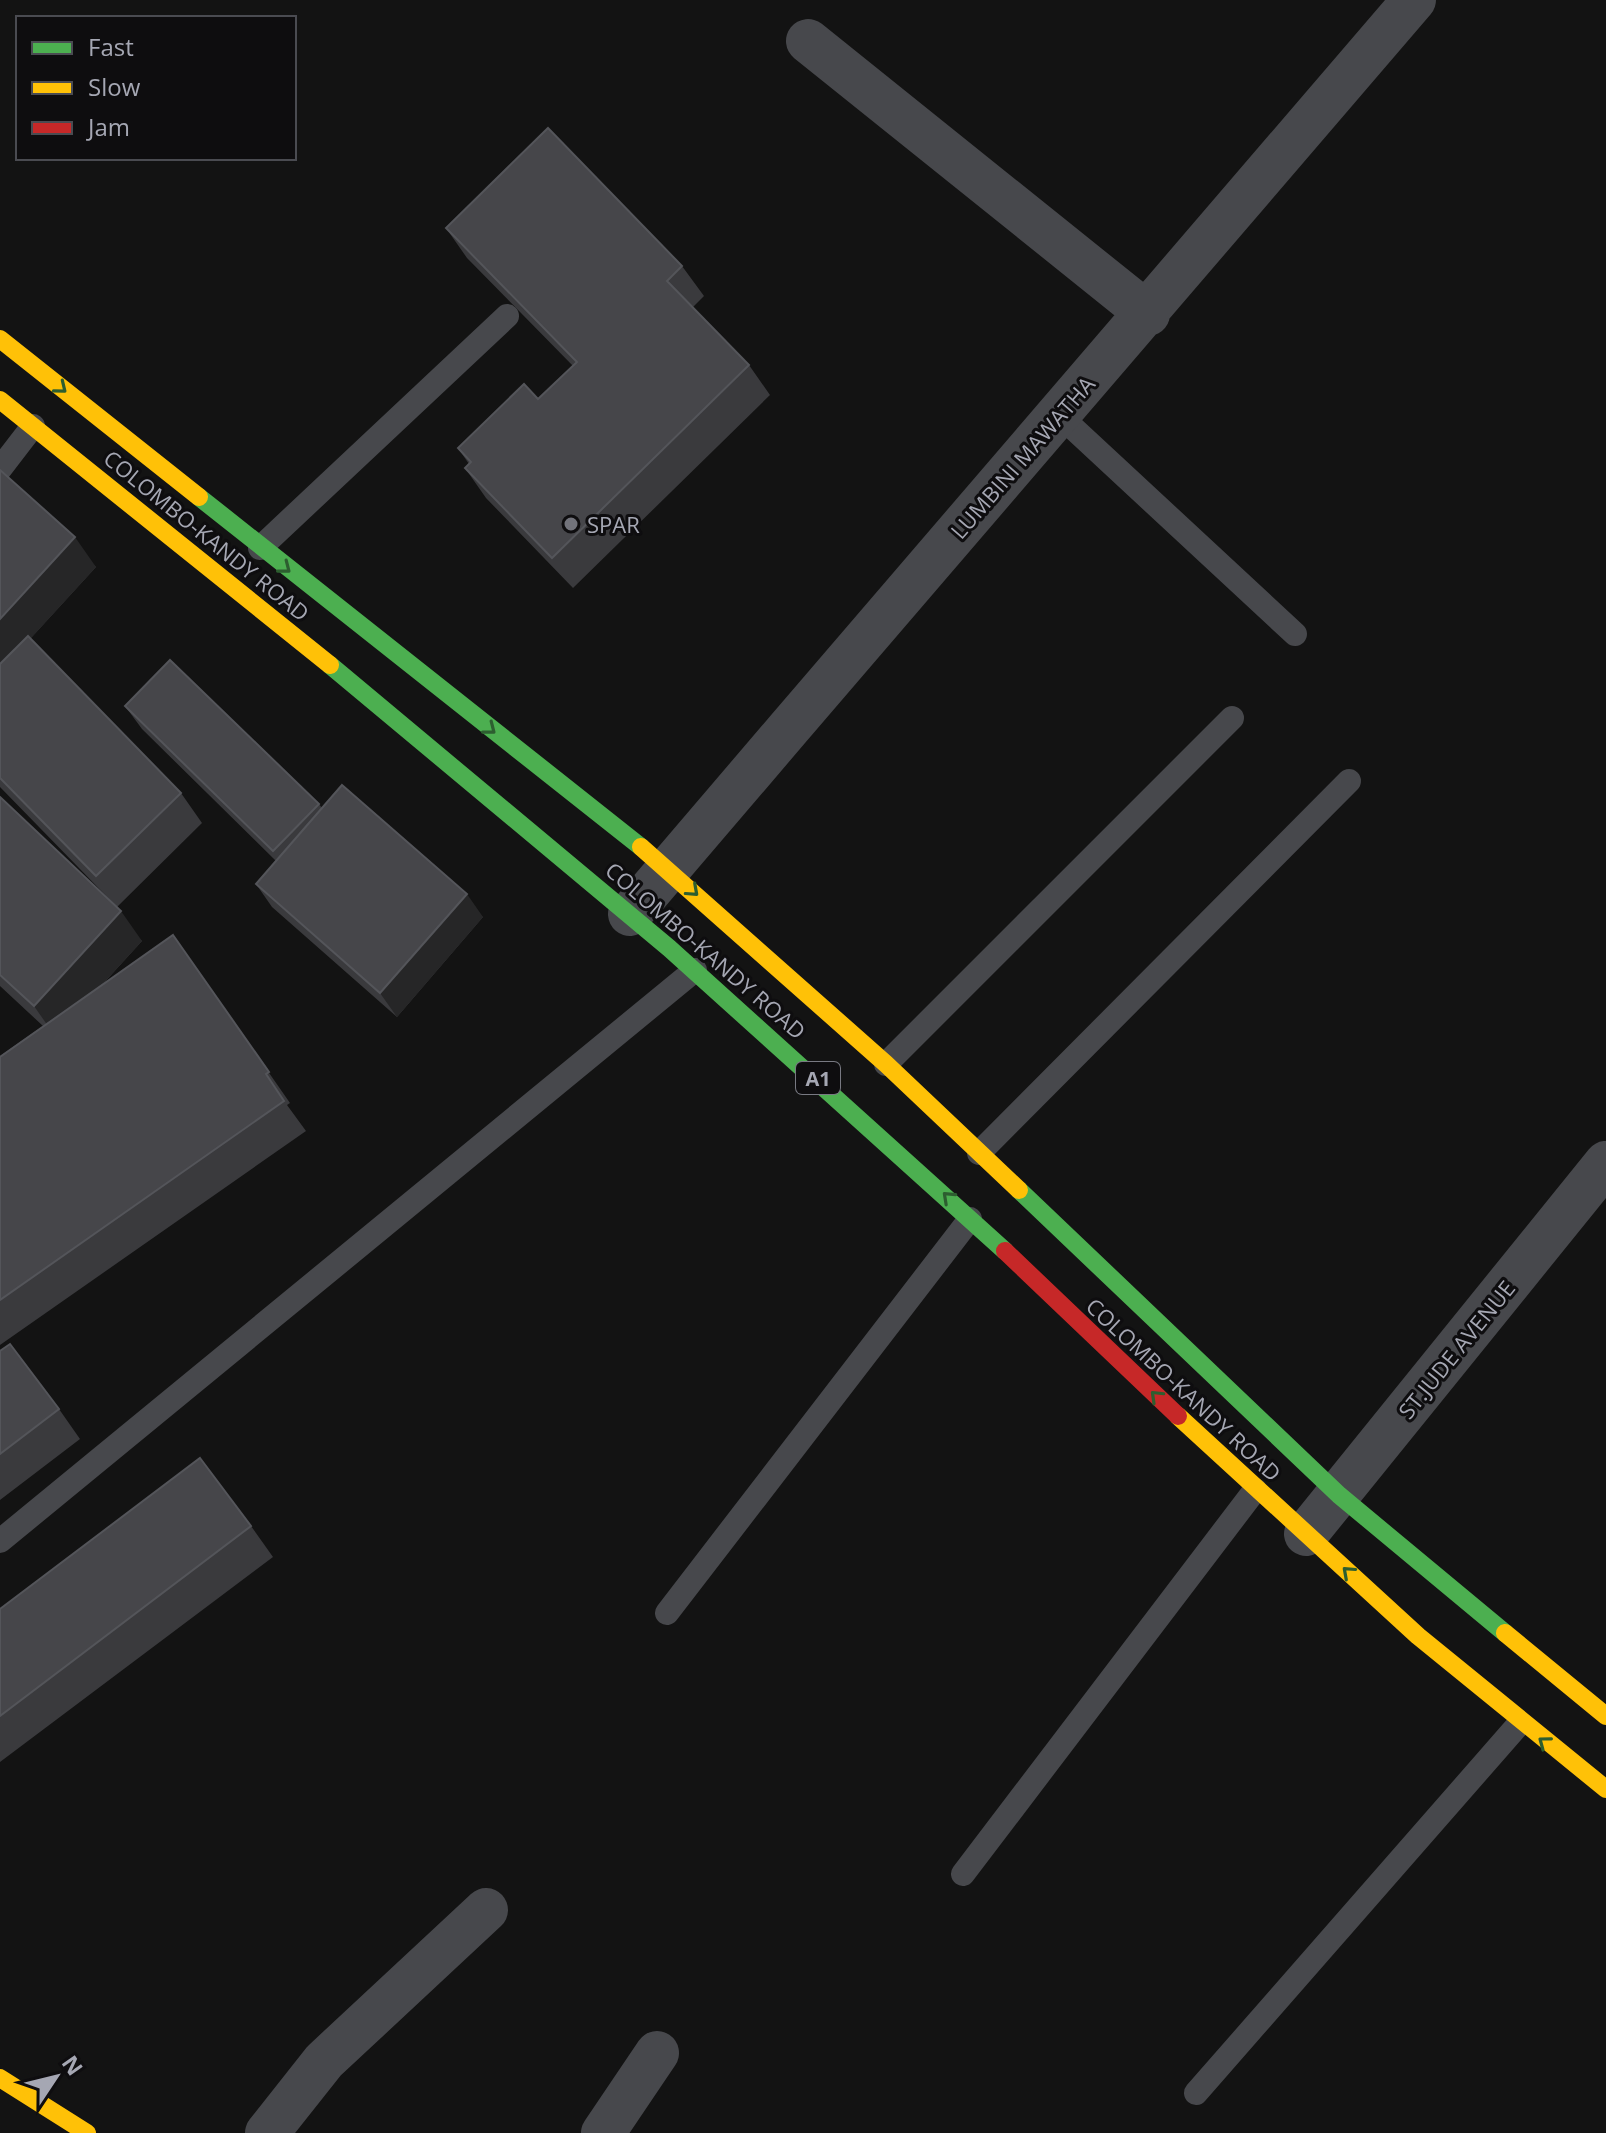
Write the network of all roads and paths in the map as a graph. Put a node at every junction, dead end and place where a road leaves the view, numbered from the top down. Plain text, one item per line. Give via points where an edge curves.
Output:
1 (1414, 0) edge
2 (808, 41) dead end
3 (1148, 314) junction
4 (507, 316) edge
5 (0, 339) edge
6 (0, 400) edge
7 (1058, 414) junction
8 (33, 426) junction
9 (0, 469) edge
10 (260, 548) junction
11 (1295, 634) dead end
12 (1232, 718) dead end
13 (1349, 781) dead end
14 (668, 869) junction
15 (630, 914) junction
16 (695, 970) junction
17 (886, 1064) junction
18 (979, 1153) junction
19 (1606, 1163) edge
20 (970, 1219) junction
21 (1255, 1490) junction
22 (1339, 1495) junction
23 (1306, 1534) junction
24 (0, 1541) edge
25 (667, 1613) dead end
26 (1606, 1716) edge
27 (1519, 1724) junction
28 (1606, 1789) edge
29 (963, 1874) dead end
30 (486, 1910) dead end
31 (657, 2053) dead end
32 (0, 2078) edge
33 (1196, 2093) dead end
34 (87, 2133) edge
35 (267, 2133) edge
36 (603, 2133) edge

1 - 3 street, LUMBINI MAWATHA
2 - 3 street
3 - 7 street, LUMBINI MAWATHA
4 - 10 lane
5 -> 10 main road, COLOMBO-KANDY ROAD / A1
6 - 8 main road, COLOMBO-KANDY ROAD / A1
7 - 11 lane
7 - 14 street, LUMBINI MAWATHA
8 - 9 lane
8 - 15 main road, COLOMBO-KANDY ROAD / A1
10 -> 14 main road, COLOMBO-KANDY ROAD / A1
12 - 17 lane
13 - 18 lane
14 - 15 street, LUMBINI MAWATHA
14 -> 17 main road, COLOMBO-KANDY ROAD / A1
15 - 16 main road, COLOMBO-KANDY ROAD / A1
20 -> 16 main road, COLOMBO-KANDY ROAD / A1
16 - 24 lane
17 - 18 main road, COLOMBO-KANDY ROAD / A1
18 - 22 main road, COLOMBO-KANDY ROAD / A1
19 - 22 street, ST.JUDE AVENUE
21 -> 20 main road, COLOMBO-KANDY ROAD / A1
20 - 25 lane
21 - 23 main road, COLOMBO-KANDY ROAD / A1
21 - 29 lane
22 - 23 street, ST.JUDE AVENUE
22 - 26 main road, COLOMBO-KANDY ROAD / A1
27 -> 23 main road, COLOMBO-KANDY ROAD / A1
28 -> 27 main road, COLOMBO-KANDY ROAD / A1
27 - 33 lane
30 - 35 street via 324,2061
31 - 36 street
32 - 34 main road

